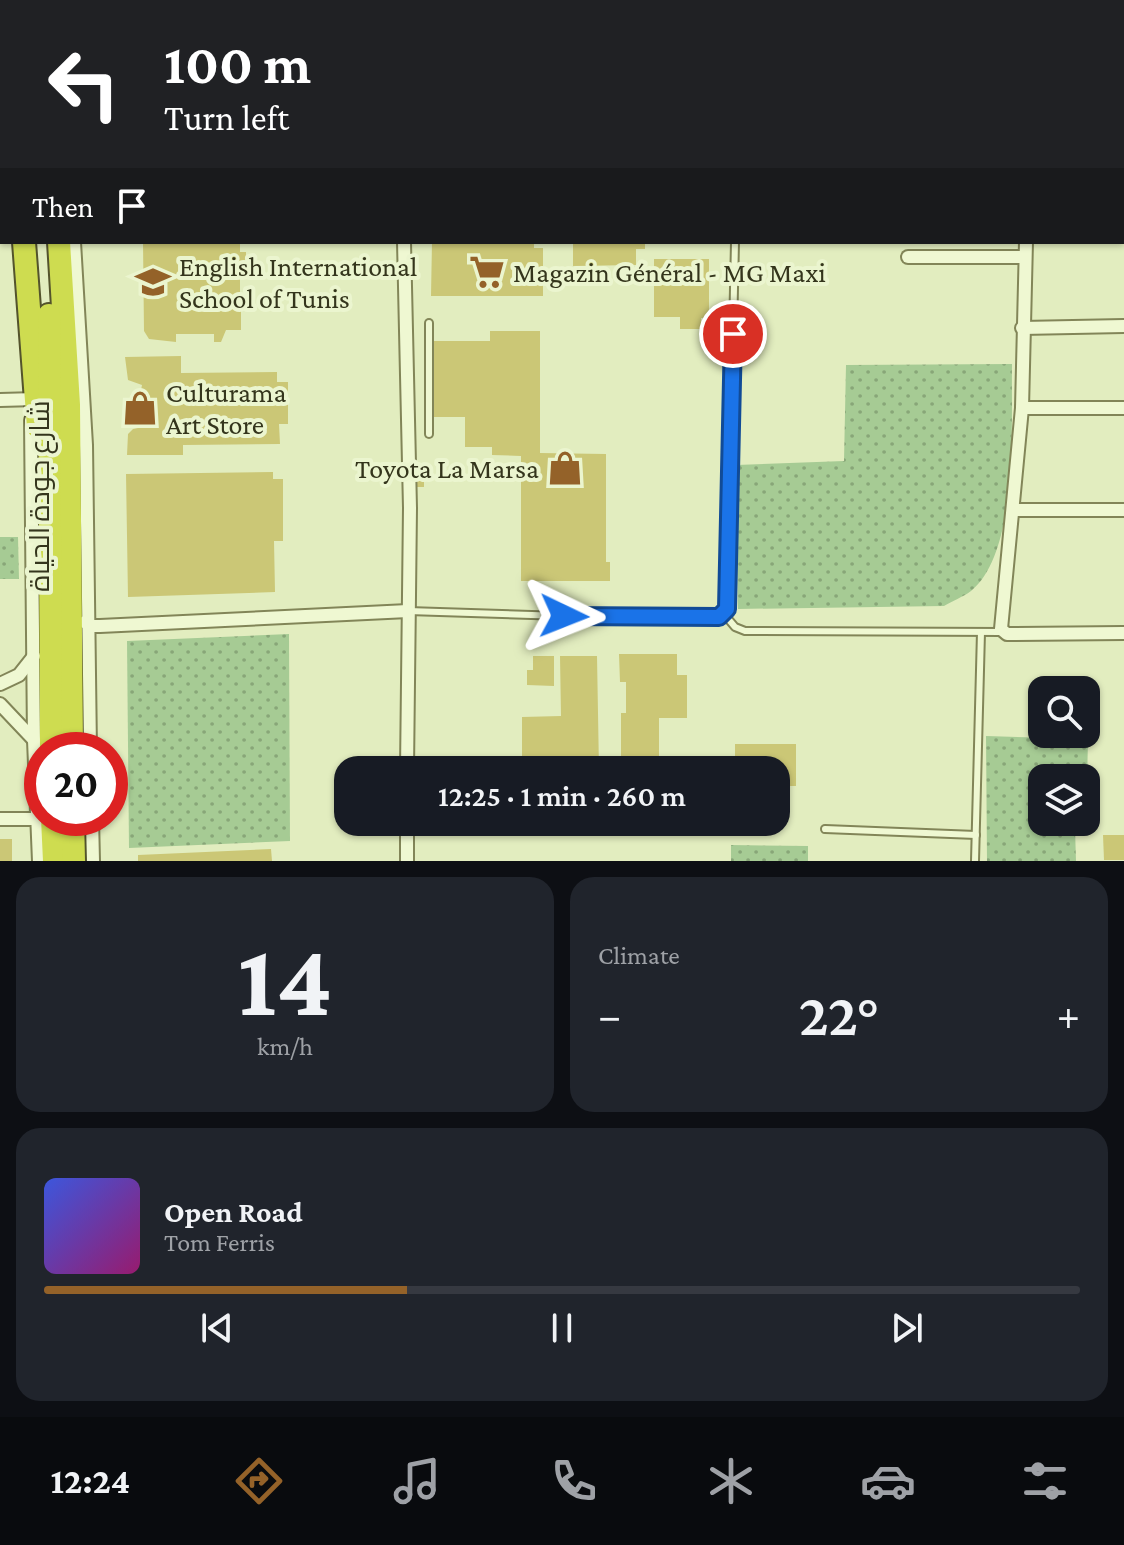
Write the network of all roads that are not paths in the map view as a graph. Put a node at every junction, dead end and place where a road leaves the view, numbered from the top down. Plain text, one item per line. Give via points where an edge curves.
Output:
1 (24, 244) edge
2 (44, 244) edge
3 (59, 244) edge
4 (73, 244) edge
5 (73, 244) edge
6 (404, 244) edge
7 (735, 244) edge
8 (1026, 244) edge
9 (908, 257) dead end
10 (1025, 257) junction
11 (429, 323) dead end
12 (1124, 326) edge
13 (1022, 328) junction
14 (34, 399) junction
15 (0, 400) edge
16 (69, 405) junction
17 (1022, 408) junction
18 (1124, 408) edge
19 (429, 434) dead end
20 (1013, 510) junction
21 (1124, 510) edge
22 (59, 596) junction
23 (408, 611) junction
24 (724, 614) junction
25 (90, 626) junction
26 (981, 632) junction
27 (1003, 632) junction
28 (1124, 633) edge
29 (34, 656) junction
30 (0, 684) edge
31 (0, 704) edge
32 (29, 732) edge
33 (41, 732) edge
34 (43, 732) edge
35 (70, 732) edge
36 (90, 732) edge
37 (407, 756) edge
38 (0, 819) edge
39 (24, 819) edge
40 (825, 829) dead end
41 (976, 835) junction
42 (42, 836) edge
43 (48, 836) edge
44 (73, 836) edge
45 (92, 836) edge
46 (407, 836) edge
47 (39, 861) edge
48 (54, 861) edge
49 (74, 861) edge
50 (93, 861) edge
51 (407, 861) edge
52 (975, 861) edge

1 - 14 highway
2 - 22 highway, شارع جودة الحياة
3 - 16 highway, شارع جودة الحياة
4 - 16 highway
5 - 25 street
6 - 23 street
7 - 24 lane
8 - 10 street
9 - 10 street
10 - 13 street
11 - 19 lane
12 - 13 street
13 - 17 street
14 - 15 street
14 - 22 highway via 39,543
14 - 29 street
16 - 22 highway, شارع جودة الحياة
17 - 18 street
17 - 20 street
20 - 21 street
20 - 27 street
22 - 25 street
22 - 34 highway, شارع جودة الحياة
22 - 35 highway, شارع جودة الحياة
23 - 24 lane via 626,618
23 - 25 street
23 - 37 street
24 - 26 lane via 745,631
25 - 36 street
26 - 27 lane
26 - 41 lane
27 - 28 street
29 - 30 street via 19,675
29 - 33 street
31 - 32 street
38 - 39 street
40 - 41 lane
41 - 52 lane
42 - 47 street
43 - 48 highway
44 - 49 highway
45 - 50 street
46 - 51 street

